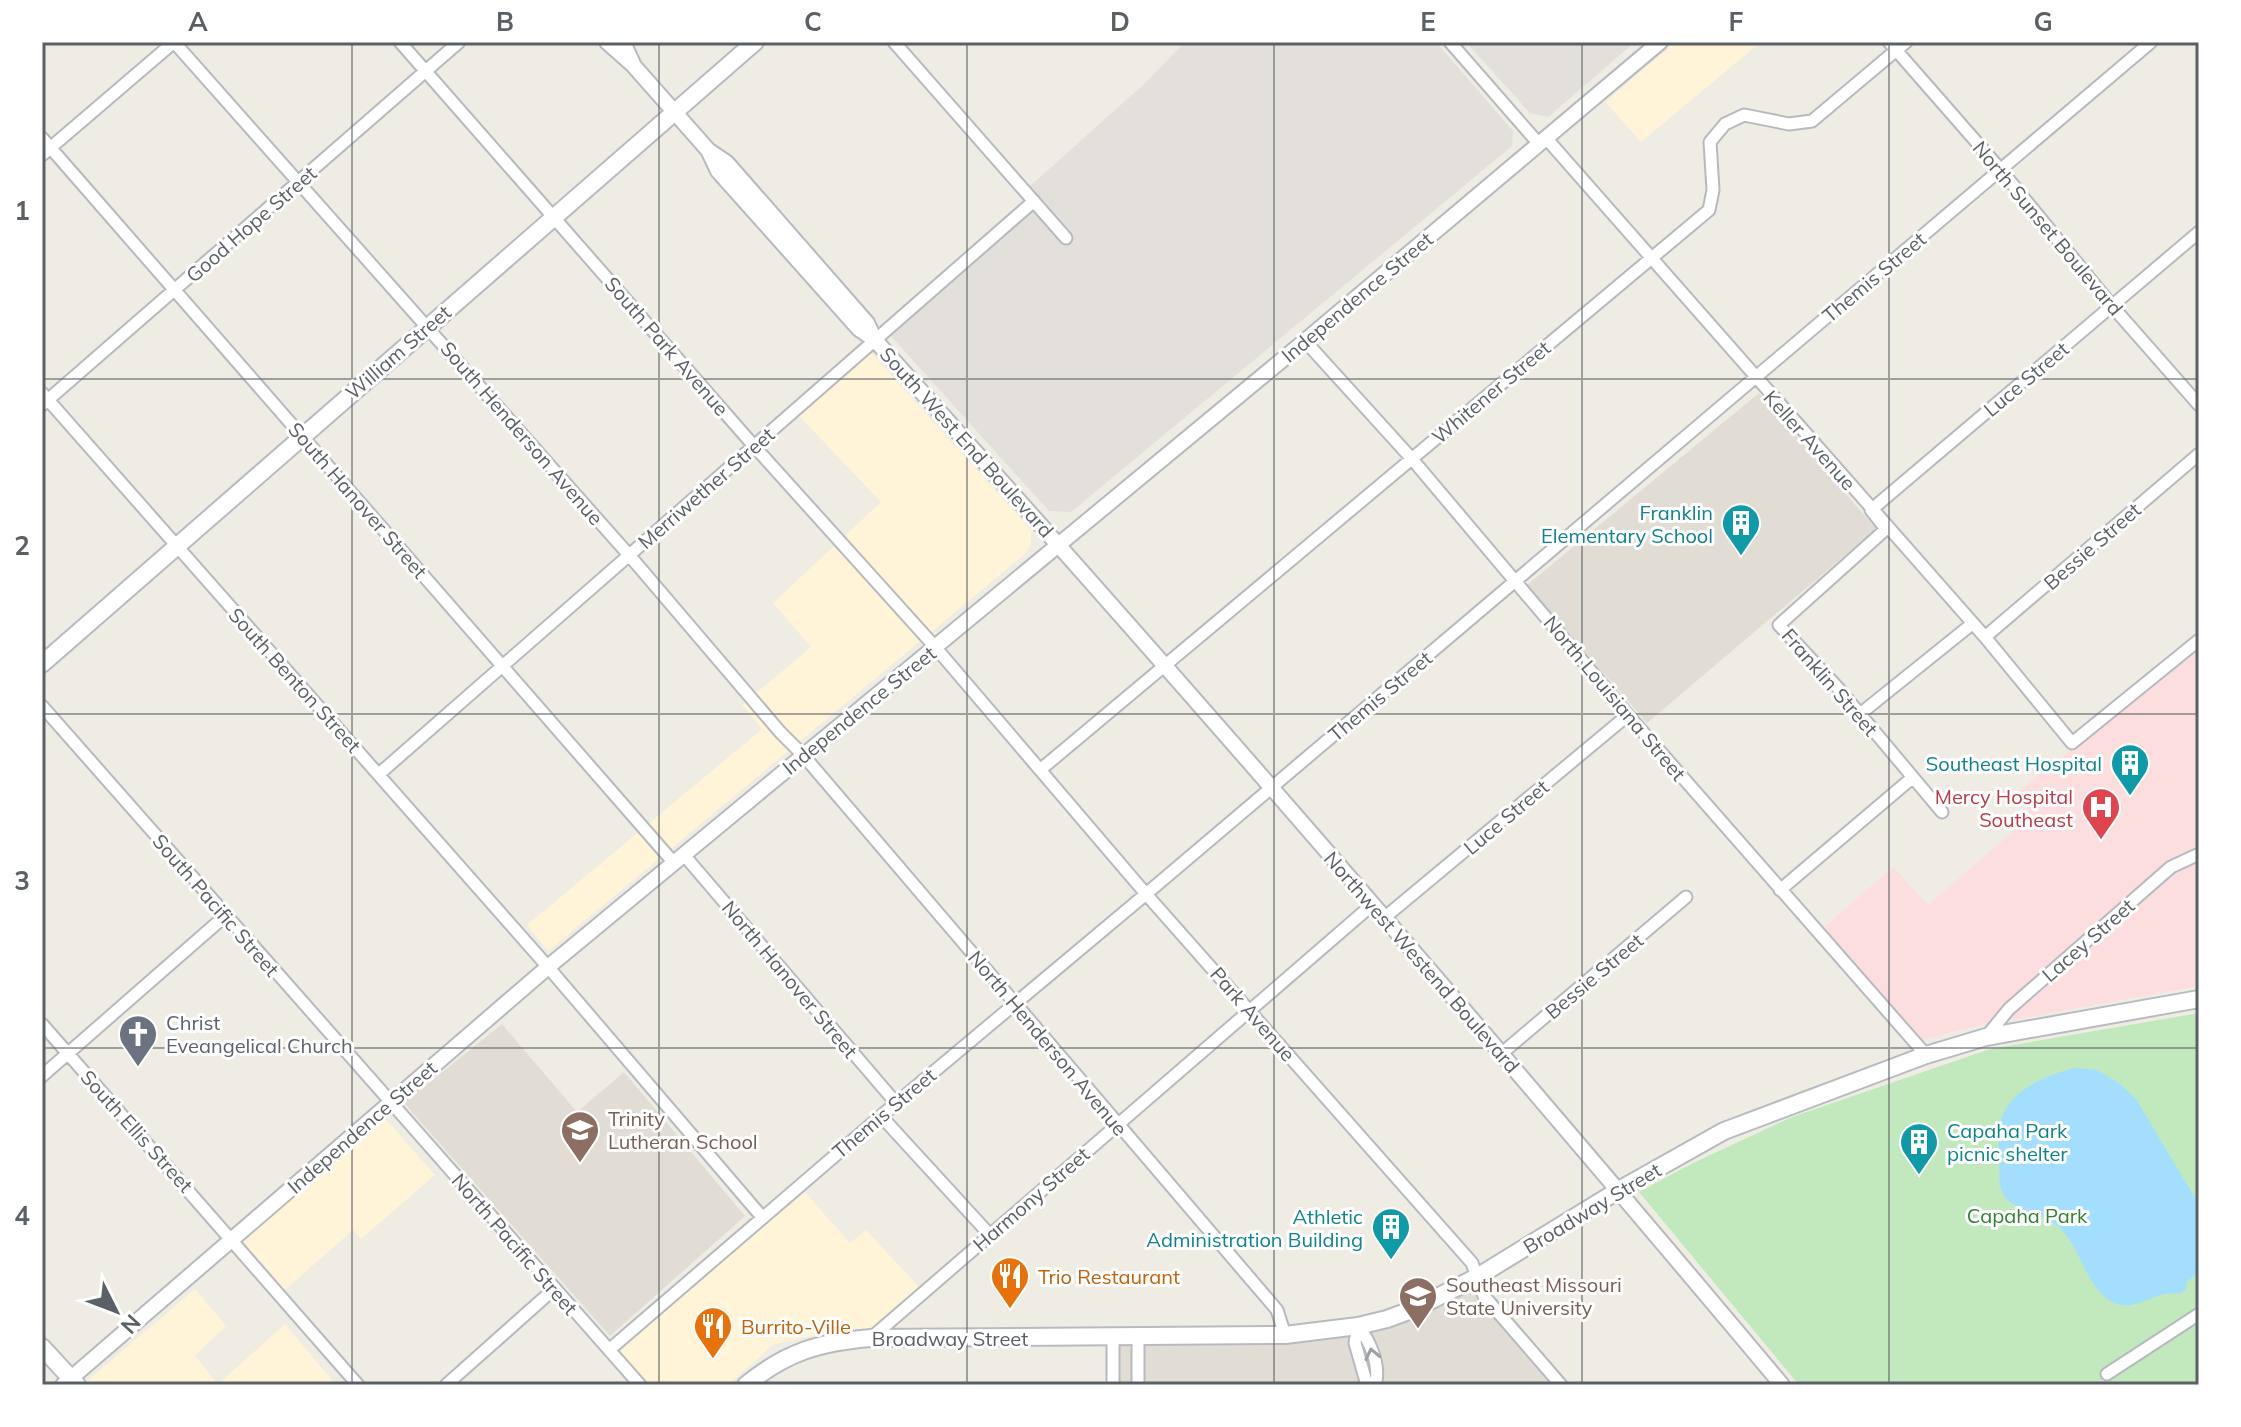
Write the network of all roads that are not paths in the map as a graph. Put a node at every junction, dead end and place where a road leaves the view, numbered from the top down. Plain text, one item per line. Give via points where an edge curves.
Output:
1 (174, 42) edge
2 (400, 42) edge
3 (459, 42) edge
4 (607, 42) edge
5 (623, 42) edge
6 (755, 42) edge
7 (894, 42) edge
8 (1450, 42) edge
9 (1660, 42) edge
10 (1906, 42) edge
11 (2151, 42) edge
12 (1893, 46) edge
13 (633, 65) junction
14 (425, 71) junction
15 (674, 113) junction
16 (1542, 141) junction
17 (45, 147) edge
18 (2000, 169) junction
19 (299, 182) junction
20 (1034, 201) junction
21 (554, 216) junction
22 (2199, 232) edge
23 (1066, 238) dead end
24 (1652, 257) junction
25 (176, 289) junction
26 (2112, 306) junction
27 (427, 326) junction
28 (875, 340) junction
29 (1305, 341) junction
30 (1755, 378) junction
31 (44, 399) edge
32 (2199, 405) edge
33 (302, 436) junction
34 (754, 446) junction
35 (2199, 454) edge
36 (1412, 459) junction
37 (1871, 510) junction
38 (1058, 544) junction
39 (177, 546) junction
40 (629, 555) junction
41 (1515, 581) junction
42 (1972, 624) junction
43 (1985, 637) junction
44 (2199, 640) edge
45 (936, 648) junction
46 (42, 664) edge
47 (1164, 664) junction
48 (502, 666) junction
49 (42, 706) edge
50 (1860, 714) junction
51 (1628, 715) junction
52 (803, 755) junction
53 (1040, 770) junction
54 (379, 774) junction
55 (1912, 778) junction
56 (1271, 788) junction
57 (1942, 812) dead end
58 (2199, 854) edge
59 (679, 859) junction
60 (1780, 890) junction
61 (1146, 894) junction
62 (1686, 897) dead end
63 (1373, 904) junction
64 (225, 916) junction
65 (1384, 918) junction
66 (548, 967) junction
67 (2199, 999) edge
68 (1014, 1002) junction
69 (1249, 1010) junction
70 (42, 1024) edge
71 (1986, 1037) junction
72 (68, 1053) junction
73 (1501, 1054) junction
74 (1926, 1055) junction
75 (42, 1076) edge
76 (392, 1102) junction
77 (896, 1103) junction
78 (881, 1116) junction
79 (1117, 1125) junction
80 (1619, 1190) junction
81 (762, 1217) junction
82 (990, 1235) junction
83 (232, 1238) junction
84 (1477, 1277) junction
85 (554, 1289) junction
86 (2199, 1314) edge
87 (1358, 1326) junction
88 (1285, 1335) junction
89 (1138, 1337) junction
90 (871, 1338) junction
91 (1113, 1338) junction
92 (42, 1347) edge
93 (609, 1350) junction
94 (2107, 1374) dead end
95 (70, 1383) edge
96 (358, 1385) edge
97 (446, 1385) edge
98 (640, 1385) edge
99 (746, 1385) edge
100 (1113, 1385) edge
101 (1138, 1385) edge
102 (1367, 1385) edge
103 (1375, 1385) edge
104 (1561, 1385) edge
105 (1782, 1385) edge

1 - 17 street
1 - 19 street, South Henderson Avenue
2 - 14 street, South Park Avenue
3 - 14 street, Good Hope Street
4 - 13 street, South West End Boulevard
5 - 13 street, South West End Boulevard
6 - 15 main road, William Street
7 - 20 street
8 - 16 street, Keller Avenue
9 - 16 street, Independence Street
10 - 12 street, Whitener Street
11 - 18 street, Themis Street
12 - 18 street, North Sunset Boulevard
12 - 24 street, Whitener Street via 1812,121 1789,124 1744,115 1725,124 1710,142 1709,210
13 - 15 street, South West End Boulevard
14 - 19 street, Good Hope Street
14 - 21 street, South Park Avenue
15 - 21 main road, William Street
15 - 28 street, South West End Boulevard via 727,163 867,323
16 - 24 street, Keller Avenue
16 - 29 street, Independence Street
17 - 25 street, South Hanover Street
18 - 26 street, North Sunset Boulevard
18 - 30 street, Themis Street
19 - 25 street, Good Hope Street
19 - 27 street, South Henderson Avenue
20 - 23 street
20 - 28 street, Merriwether Street
21 - 27 main road, William Street
21 - 34 street, South Park Avenue
22 - 26 street, Luce Street
24 - 30 street, Keller Avenue
24 - 36 street, Whitener Street
25 - 31 street, Good Hope Street
25 - 33 street, South Hanover Street
26 - 32 street, North Sunset Boulevard
26 - 37 street, Luce Street
27 - 33 main road, William Street
27 - 40 street, South Henderson Avenue
28 - 34 street, Merriwether Street
28 - 38 street, South West End Boulevard
29 - 36 street, North Louisiana Street
29 - 38 street, Independence Street
30 - 37 street, Keller Avenue
30 - 41 street, Themis Street
31 - 39 street, South Benton Street
33 - 39 main road, William Street
33 - 48 street, South Hanover Street
34 - 40 street, Merriwether Street
34 - 45 street, South Park Avenue
35 - 43 street, Bessie Street
36 - 41 street, North Louisiana Street
36 - 47 street, Whitener Street
37 - 42 street, Keller Avenue
37 - 50 street, Franklin Street via 1886,529 1779,625
38 - 45 street, Independence Street
38 - 47 street, Northwest Westend Boulevard
39 - 46 main road, William Street
39 - 54 street, South Benton Street
40 - 48 street, Merriwether Street
40 - 52 street, South Henderson Avenue
41 - 51 street, North Louisiana Street
41 - 56 street, Themis Street
42 - 43 street, Keller Avenue
42 - 50 street
43 - 44 street, Keller Avenue via 2072,743
45 - 52 street, Independence Street
45 - 53 street, Park Avenue
47 - 53 street, Whitener Street
47 - 56 street, Northwest Westend Boulevard
48 - 54 street, Merriwether Street
48 - 59 street, South Hanover Street
49 - 64 street, South Pacific Street
50 - 55 street, Franklin Street
51 - 60 street, North Louisiana Street
51 - 65 street, Luce Street
52 - 59 street, Independence Street
52 - 68 street, North Henderson Avenue
53 - 61 street, Park Avenue
54 - 66 street, South Benton Street
55 - 57 street, Franklin Street
55 - 60 street
56 - 61 street, Themis Street
56 - 63 street, Northwest Westend Boulevard
58 - 71 street, Lacey Street via 2171,867 2009,1009
59 - 66 street, Independence Street
59 - 77 street, North Hanover Street
60 - 74 street, North Louisiana Street
61 - 68 street, Themis Street
61 - 69 street, Park Avenue
62 - 73 street, Bessie Street
63 - 65 street, Northwest Westend Boulevard
63 - 69 street, Harmony Street
64 - 72 street
64 - 76 street, South Pacific Street
65 - 73 street, Northwest Westend Boulevard
66 - 76 street, Independence Street
66 - 81 street, South Benton Street
67 - 71 main road, Broadway Street
68 - 77 street, Themis Street
68 - 79 street, North Henderson Avenue
69 - 79 street, Harmony Street
69 - 84 street, Park Avenue via 1472,1263
70 - 72 street, South Ellis Street
71 - 74 main road, Broadway Street
72 - 75 street
72 - 83 street, South Ellis Street
73 - 80 street, Northwest Westend Boulevard
74 - 80 main road, Broadway Street via 1724,1131
76 - 83 street, Independence Street
76 - 85 street, North Pacific Street
77 - 78 street, Themis Street
78 - 81 street, Themis Street
78 - 82 street
79 - 82 street, Harmony Street
79 - 88 street, North Henderson Avenue via 1277,1310
80 - 84 main road, Broadway Street
80 - 105 street, Northwest Westend Boulevard
81 - 93 street, Themis Street
82 - 90 street, Harmony Street
83 - 95 street, Independence Street
83 - 96 street, South Ellis Street
84 - 87 main road, Broadway Street via 1414,1309
84 - 104 street, Park Avenue via 1484,1296
85 - 93 street, North Pacific Street
85 - 97 street
86 - 94 street
87 - 88 main road, Broadway Street
87 - 102 street via 1355,1343
103 -> 87 street via 1369,1340
88 - 89 main road, Broadway Street
89 - 91 main road, Broadway Street
89 - 101 street
90 - 91 main road, Broadway Street
90 - 99 main road, Broadway Street via 802,1349
91 - 100 street
92 - 95 main road
93 - 98 street, North Pacific Street

